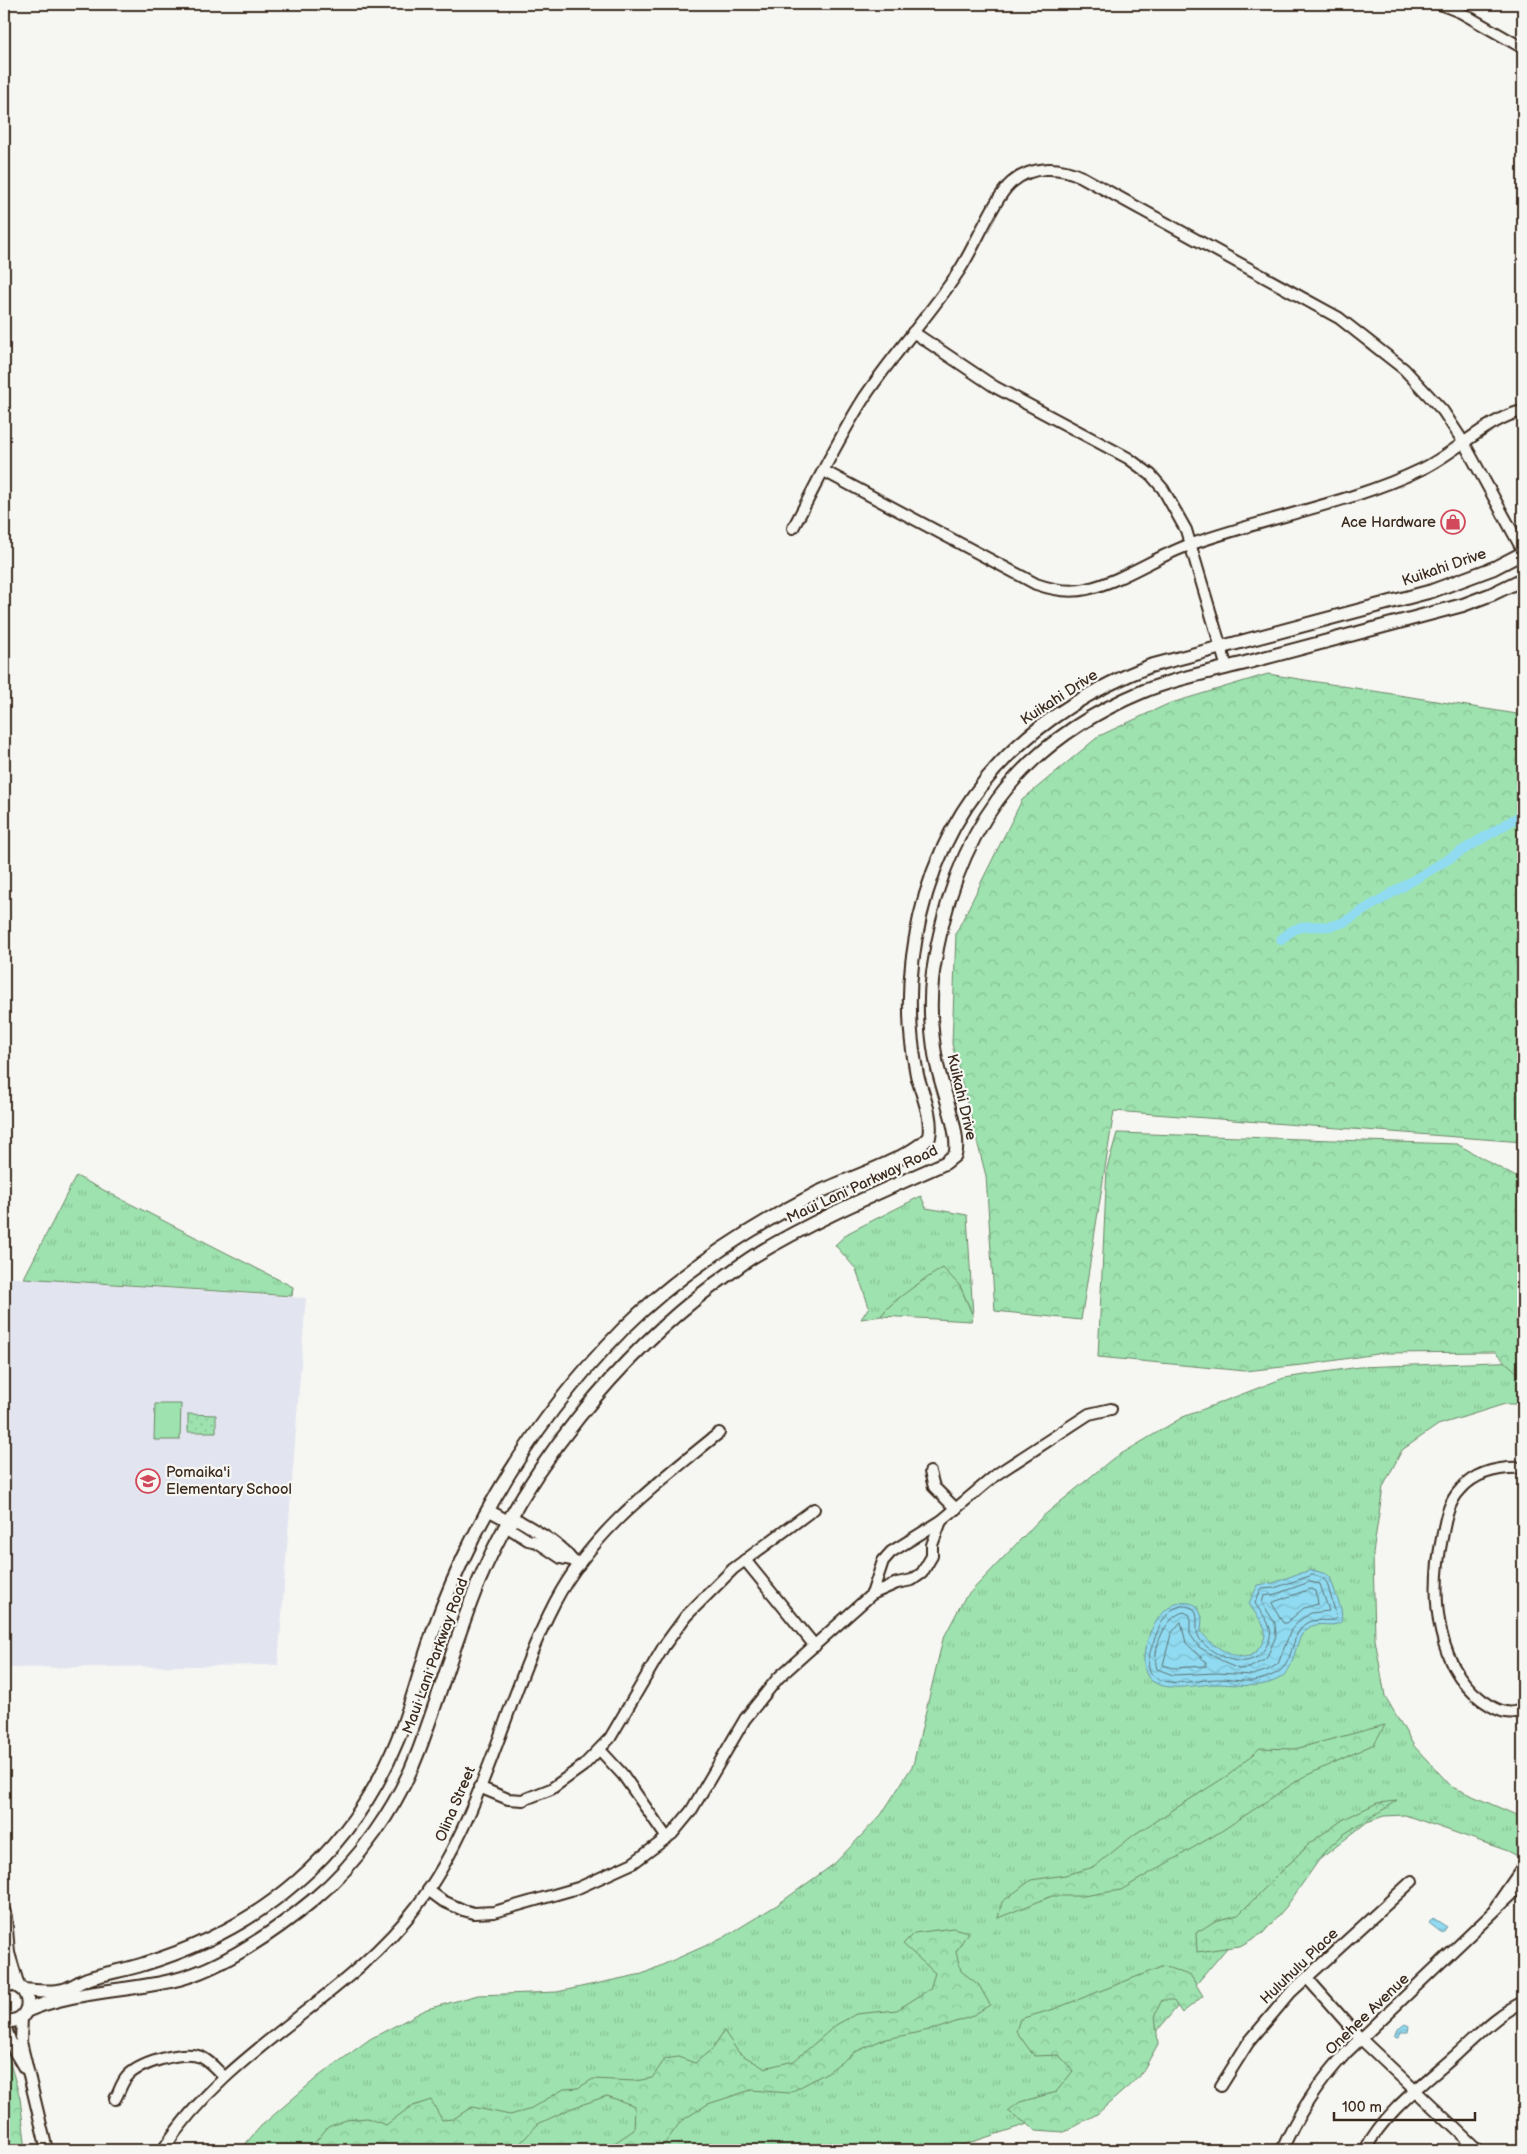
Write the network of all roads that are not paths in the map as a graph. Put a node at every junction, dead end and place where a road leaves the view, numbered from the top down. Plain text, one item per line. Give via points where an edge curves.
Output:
1 (1440, 4) edge
2 (1523, 48) edge
3 (913, 332) junction
4 (1523, 411) edge
5 (1464, 443) junction
6 (824, 471) junction
7 (793, 528) dead end
8 (1190, 544) junction
9 (1523, 552) edge
10 (1523, 580) edge
11 (1221, 647) junction
12 (1227, 668) junction
13 (929, 1137) joint
14 (955, 1155) joint
15 (1112, 1409) dead end
16 (719, 1433) dead end
17 (1523, 1468) edge
18 (930, 1472) dead end
19 (814, 1509) dead end
20 (956, 1509) junction
21 (488, 1510) junction
22 (942, 1521) junction
23 (510, 1522) junction
24 (745, 1560) junction
25 (576, 1563) junction
26 (872, 1594) junction
27 (815, 1646) junction
28 (1523, 1708) edge
29 (600, 1750) junction
30 (479, 1787) junction
31 (667, 1838) junction
32 (1523, 1866) edge
33 (1412, 1881) dead end
34 (1523, 1884) edge
35 (428, 1890) junction
36 (4, 1910) edge
37 (1491, 1913) junction
38 (1307, 1978) junction
39 (4, 1985) edge
40 (21, 1988) junction
41 (1523, 2002) edge
42 (24, 2014) junction
43 (4, 2022) edge
44 (1361, 2039) junction
45 (28, 2075) junction
46 (224, 2077) junction
47 (1221, 2086) dead end
48 (1416, 2090) junction
49 (116, 2099) dead end
50 (47, 2150) edge
51 (163, 2150) edge
52 (1282, 2150) edge
53 (1365, 2150) edge
54 (1478, 2150) edge

1 - 2 street
3 - 5 street via 961,269 1012,183 1046,169 1069,171 1339,318 1404,369 1443,411
3 - 6 street via 864,400
3 - 8 street via 995,387 1140,466 1172,503
4 - 5 street via 1506,417
5 - 8 street via 1450,454 1396,481
5 - 9 street
6 - 7 street
6 - 8 street via 1052,590 1089,588 1116,579
8 - 11 street
9 - 11 main road, Kuikahi Drive via 1494,568 1440,588
10 - 12 main road, Kuikahi Drive via 1463,604
11 - 12 street
11 - 13 main road, Kuikahi Drive via 1150,666 1084,697 1030,734 975,791 932,877 914,946 910,1012 912,1050 930,1124
12 - 14 main road, Kuikahi Drive via 1144,691 1057,741 1010,784 977,830 957,872 946,906 933,974 931,1021 936,1061 957,1141
13 - 21 main road, Maui Lani Parkway Road via 914,1150 818,1193 737,1238 679,1280 626,1327 577,1379 534,1436
14 - 23 main road, Maui Lani Parkway Road via 945,1163 823,1217 750,1258 682,1309 620,1368 567,1432
15 - 20 street via 1081,1419 997,1474
16 - 25 street, Olina Street via 627,1508
17 - 28 street via 1499,1468 1483,1474 1460,1490 1450,1505 1446,1520 1439,1551 1437,1587 1443,1639 1458,1675 1481,1700 1493,1707 1505,1713
18 - 20 street via 934,1486
19 - 24 street
20 - 22 street
21 - 23 street
21 - 40 main road, Maui Lani Parkway Road via 444,1602 398,1738 381,1776 335,1844 276,1900 240,1924 179,1954 88,1979 63,1990
22 - 26 street via 891,1552 883,1561
22 - 26 street via 932,1545 932,1556 922,1573 912,1580
23 - 25 street via 518,1520 534,1529 566,1551
23 - 42 main road, Maui Lani Parkway Road via 470,1604 410,1772 376,1830 348,1866 281,1926 207,1967 179,1979 72,1996
24 - 27 street
24 - 29 street via 712,1589 676,1630
25 - 30 street, Olina Street via 543,1628
26 - 27 street
27 - 31 street via 778,1678 754,1705 691,1811
29 - 30 street via 551,1790 535,1797 508,1799
29 - 31 street via 623,1775
30 - 35 street, Olina Street via 448,1856
31 - 35 street via 634,1863 617,1871 570,1891 502,1911 474,1913 453,1906
32 - 37 street, Onehee Avenue
33 - 38 street, Huluhulu Place
34 - 37 street, Onehee Avenue
35 - 46 street, Olina Street via 384,1945
36 - 40 street via 9,1953
37 - 44 street, Onehee Avenue
38 - 44 street
38 - 47 street, Huluhulu Place via 1263,2024
39 - 40 main road, Maui Lani Parkway Road
40 - 42 main road via 28,2000
41 - 48 street via 1503,2013
42 - 43 main road, Maui Lani Parkway Road
42 - 45 street via 22,2042
43 - 45 street via 14,2051
44 - 48 street
44 - 52 street, Onehee Avenue via 1321,2081
45 - 50 street
46 - 49 street via 200,2057 176,2054 126,2077
46 - 51 street, Olina Street via 184,2120
48 - 53 street via 1380,2127
48 - 54 street

